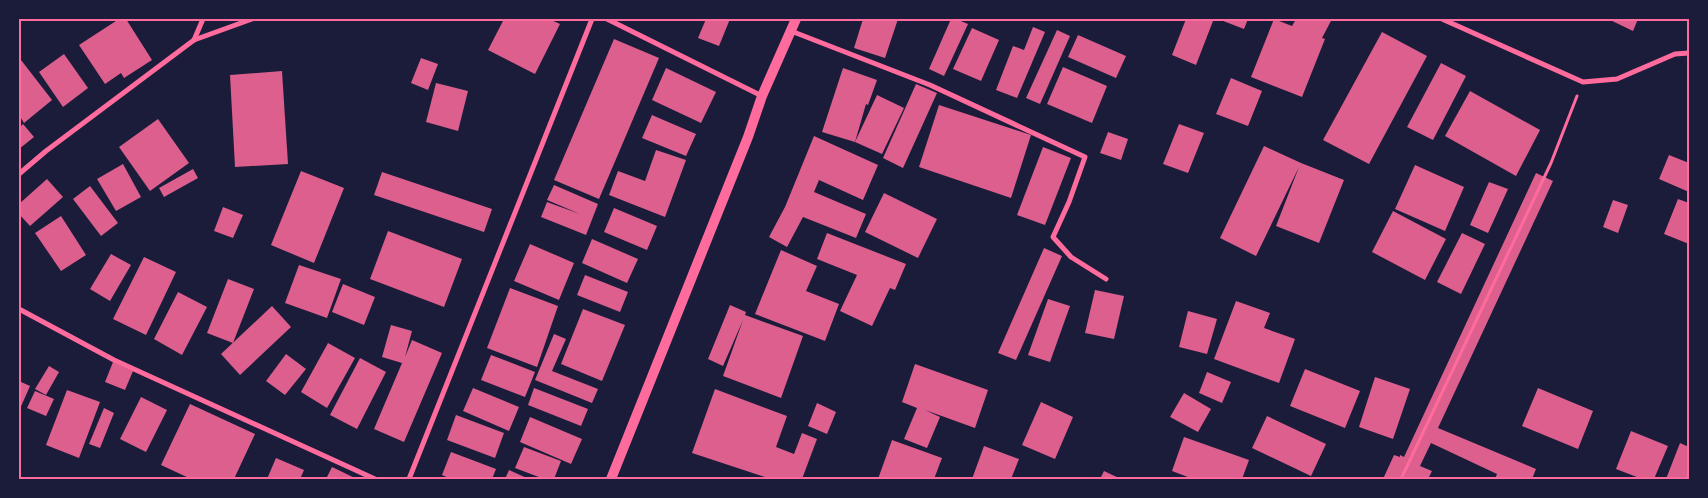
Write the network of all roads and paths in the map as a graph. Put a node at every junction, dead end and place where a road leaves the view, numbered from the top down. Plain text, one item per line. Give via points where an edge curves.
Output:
1 (203, 19) edge
2 (252, 19) edge
3 (592, 19) edge
4 (607, 19) edge
5 (796, 19) edge
6 (1442, 19) edge
7 (791, 30) junction
8 (194, 40) junction
9 (1689, 53) edge
10 (1583, 82) junction
11 (762, 96) junction
12 (19, 174) edge
13 (1106, 279) dead end
14 (19, 309) edge
15 (375, 479) edge
16 (409, 479) edge
17 (610, 479) edge
18 (1401, 479) edge

1 - 8 street
2 - 8 street
3 - 16 street
4 - 11 street
5 - 7 main road
6 - 10 street
7 - 11 main road
7 - 13 street via 930,85 1085,157 1053,236 1071,257
8 - 12 street
9 - 10 street via 1675,54 1617,79
10 - 18 path via 1551,163
11 - 17 main road
14 - 15 street via 114,360

